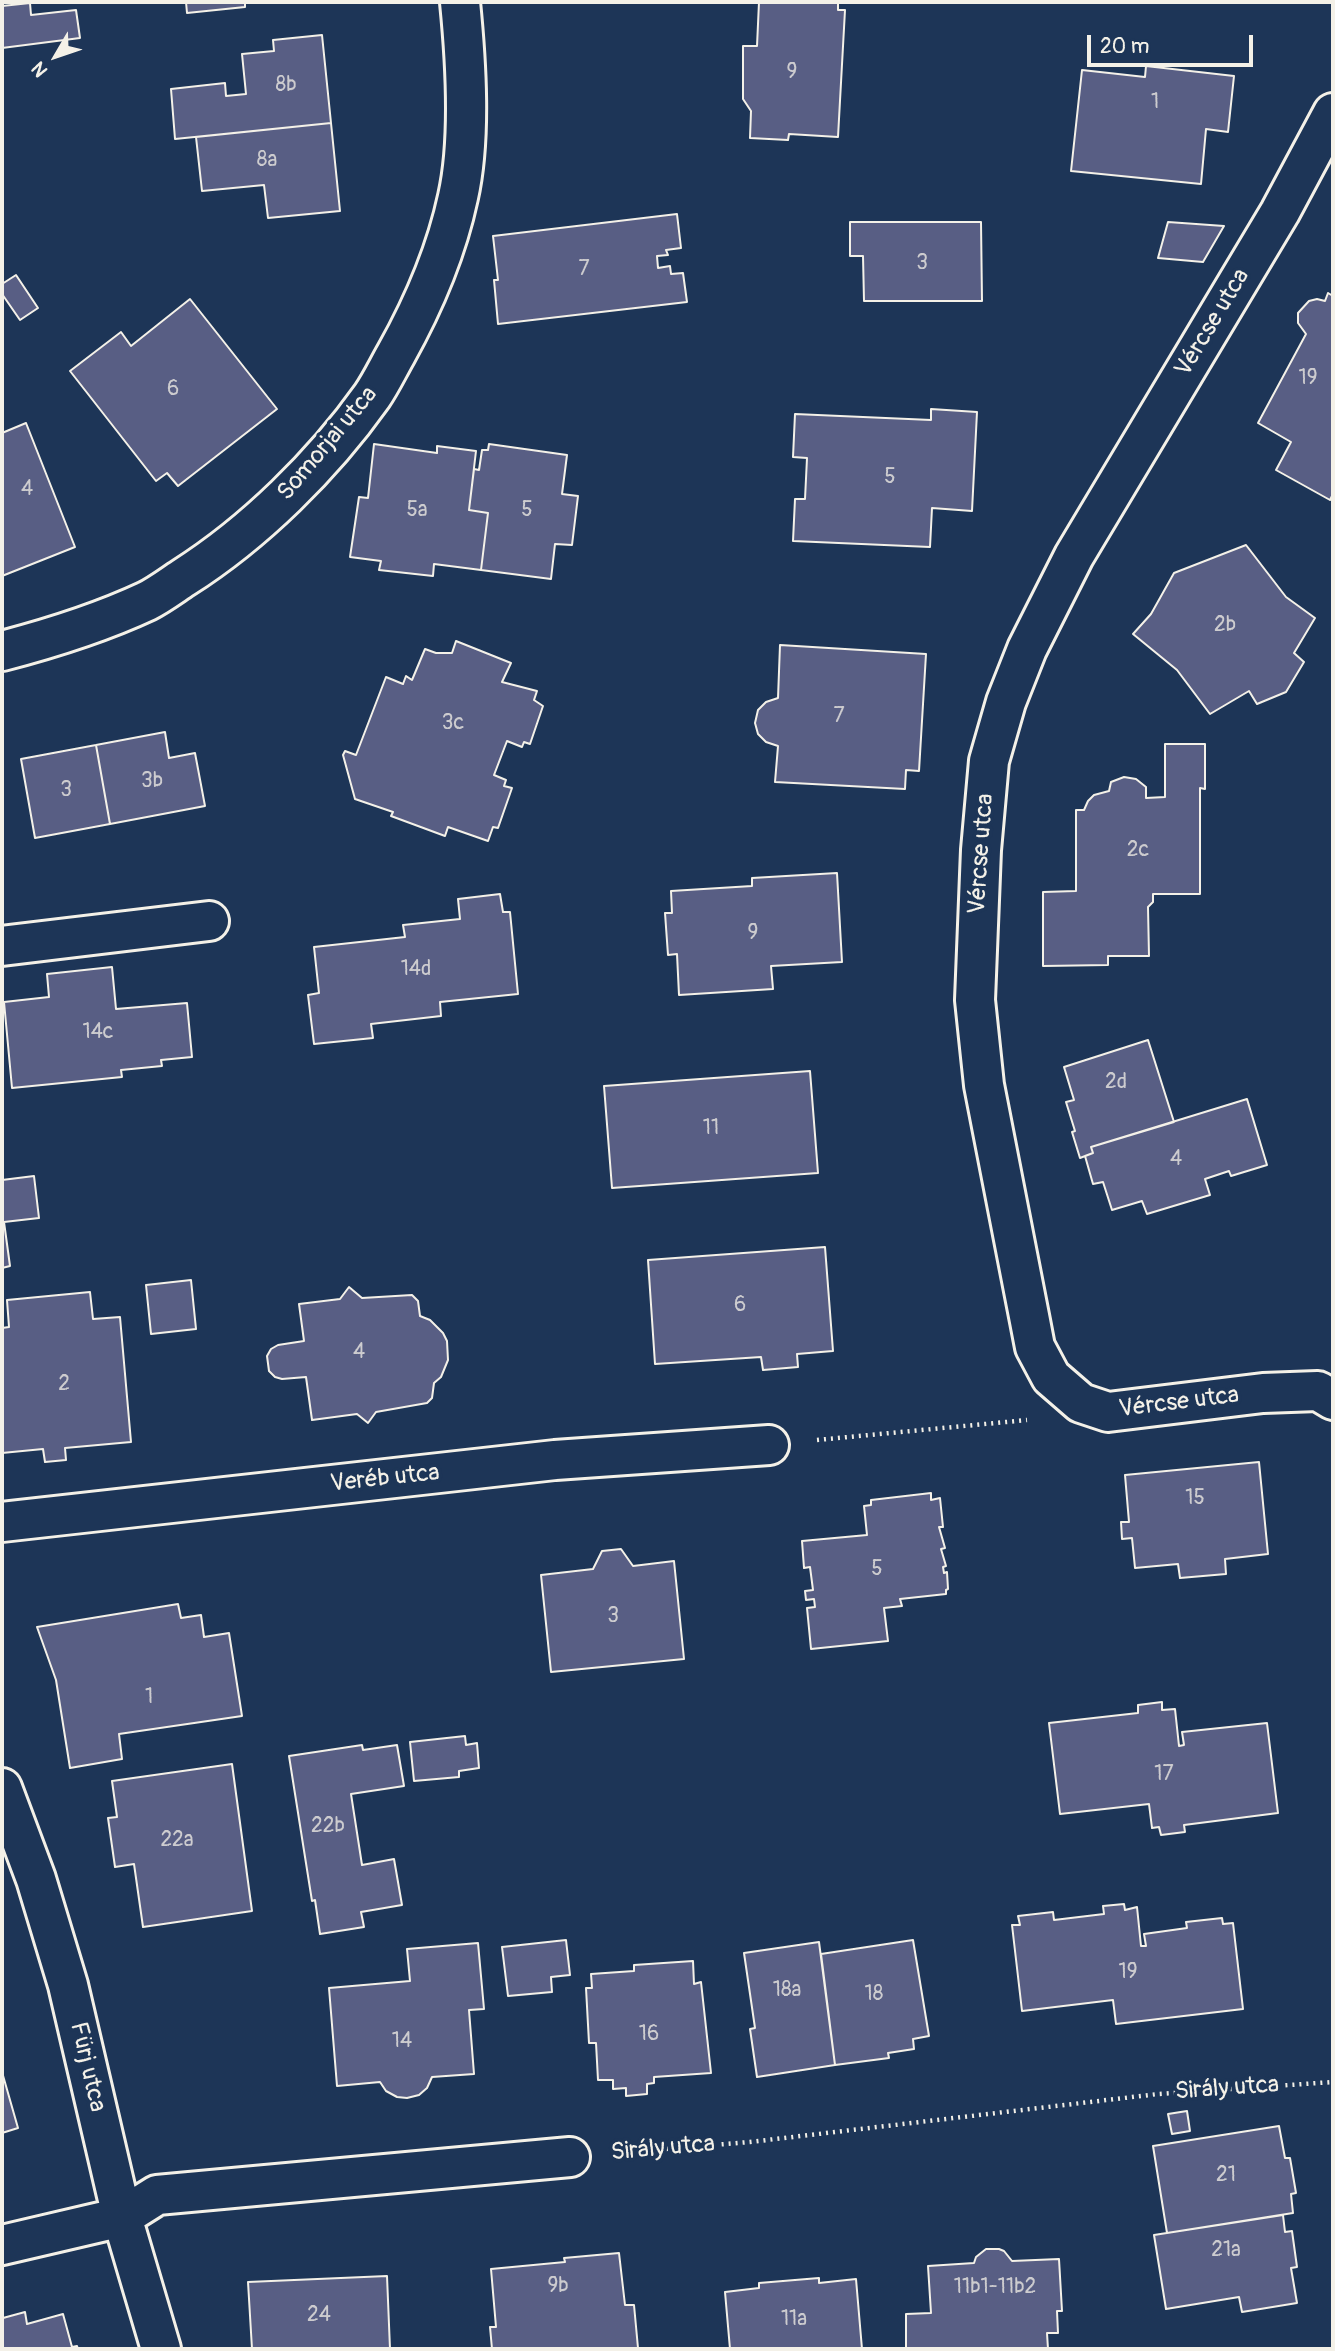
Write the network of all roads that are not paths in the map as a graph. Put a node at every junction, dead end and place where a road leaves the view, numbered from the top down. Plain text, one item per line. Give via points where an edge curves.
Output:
1 (460, 2) edge
2 (1333, 113) edge
3 (2, 651) edge
4 (209, 921) dead end
5 (2, 946) edge
6 (1333, 1400) edge
7 (769, 1445) road end
8 (2, 1522) edge
9 (2, 1787) edge
10 (570, 2157) road end
11 (122, 2217) junction
12 (2, 2245) edge
13 (161, 2349) edge

1 - 3 street, Somorjai utca via 465,143 459,196 437,273 373,395 265,516 199,568 149,600 93,624
2 - 6 street, Vércse utca via 1280,212 1074,556 1027,649 989,761 975,1000 984,1086 1035,1347 1051,1377 1081,1403 1108,1412 1263,1392 1318,1391
4 - 5 street
7 - 8 street, Veréb utca via 555,1460
9 - 11 street, Fürj utca via 68,1985
10 - 11 street via 157,2195
11 - 12 street
11 - 13 street, Fürj utca

